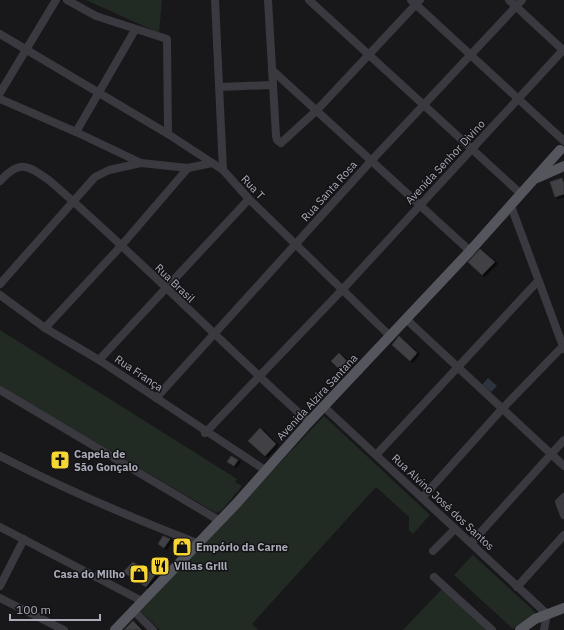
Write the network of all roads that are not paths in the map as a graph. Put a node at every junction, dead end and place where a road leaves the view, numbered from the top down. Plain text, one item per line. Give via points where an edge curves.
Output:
1 (56, 0) edge
2 (67, 0) edge
3 (214, 0) edge
4 (268, 0) edge
5 (309, 0) edge
6 (509, 0) edge
7 (522, 0) edge
8 (416, 2) edge
9 (516, 6) junction
10 (136, 30) junction
11 (0, 34) edge
12 (27, 50) junction
13 (564, 50) edge
14 (369, 54) junction
15 (470, 55) junction
16 (272, 70) junction
17 (272, 85) junction
18 (220, 87) junction
19 (0, 93) edge
20 (100, 93) junction
21 (0, 99) edge
22 (518, 99) junction
23 (424, 105) junction
24 (317, 110) junction
25 (76, 132) junction
26 (168, 134) junction
27 (562, 147) edge
28 (472, 149) junction
29 (371, 161) junction
30 (141, 163) junction
31 (212, 163) junction
32 (564, 163) edge
33 (564, 166) edge
34 (188, 168) junction
35 (224, 170) junction
36 (535, 179) junction
37 (0, 181) edge
38 (521, 194) junction
39 (249, 199) junction
40 (72, 201) junction
41 (420, 205) junction
42 (511, 206) junction
43 (296, 244) junction
44 (121, 246) junction
45 (470, 251) junction
46 (538, 281) junction
47 (0, 284) edge
48 (166, 290) junction
49 (342, 290) junction
50 (0, 295) edge
51 (406, 319) junction
52 (46, 328) junction
53 (212, 334) junction
54 (390, 336) junction
55 (563, 347) edge
56 (99, 360) junction
57 (457, 368) junction
58 (258, 377) junction
59 (0, 390) edge
60 (156, 398) junction
61 (323, 406) junction
62 (502, 409) junction
63 (309, 422) junction
64 (206, 432) junction
65 (564, 440) edge
66 (551, 453) junction
67 (376, 454) junction
68 (0, 456) edge
69 (564, 466) edge
70 (265, 470) junction
71 (564, 497) edge
72 (422, 498) junction
73 (564, 515) edge
74 (220, 521) junction
75 (0, 526) edge
76 (455, 528) junction
77 (564, 535) edge
78 (24, 539) junction
79 (197, 543) junction
80 (471, 543) junction
81 (433, 551) dead end
82 (434, 577) dead end
83 (0, 586) edge
84 (517, 587) junction
85 (0, 598) edge
86 (142, 601) junction
87 (564, 608) edge
88 (133, 610) junction
89 (547, 614) junction
90 (64, 630) edge
91 (115, 630) edge
92 (153, 630) edge
93 (492, 630) edge
94 (520, 630) edge
95 (544, 630) edge

1 - 12 street
2 - 10 street via 96,16
3 - 18 street
4 - 16 street
5 - 14 street
6 - 9 street
7 - 9 street, Rua Santa Rosa
8 - 14 street
8 - 15 street
9 - 13 street
9 - 15 street, Rua Santa Rosa
10 - 20 street
10 - 26 street via 164,37 167,41
11 - 12 street, Rua T
12 - 19 street
12 - 20 street, Rua T
13 - 22 street, Avenida Senhor Divino
14 - 23 street
14 - 24 street
15 - 22 street
15 - 23 street, Rua Santa Rosa
16 - 17 street
16 - 24 street
17 - 18 street
17 - 24 street via 276,136 279,142 286,139
18 - 35 street
20 - 25 street
20 - 26 street, Rua T
21 - 25 street
22 - 27 street
22 - 28 street, Avenida Senhor Divino
23 - 28 street
23 - 29 street, Rua Santa Rosa
24 - 29 street
25 - 30 street
26 - 31 street, Rua T
27 - 32 main road via 558,156
27 - 36 main road, Avenida Alzira Santana
28 - 38 street
28 - 41 street, Avenida Senhor Divino
29 - 41 street
29 - 43 street, Rua Santa Rosa
30 - 34 street
30 - 40 street via 100,172
31 - 34 street
31 - 35 street, Rua T
33 - 36 main road, Avenida Alzira Santana
34 - 44 street
35 - 39 street, Rua T
36 - 38 main road, Avenida Alzira Santana
37 - 40 street, Rua Brasil via 13,168 23,166 50,181
38 - 42 main road, Avenida Alzira Santana
39 - 43 street, Rua T
39 - 48 street
40 - 44 street, Rua Brasil
40 - 47 street
41 - 45 street
41 - 49 street, Avenida Senhor Divino
42 - 45 main road, Avenida Alzira Santana
42 - 46 street
43 - 49 street, Rua T
43 - 53 street, Rua Santa Rosa
44 - 48 street, Rua Brasil
44 - 52 street
45 - 51 main road, Avenida Alzira Santana
46 - 55 street
46 - 57 street
48 - 53 street, Rua Brasil
48 - 56 street
49 - 54 street, Rua T
49 - 58 street, Avenida Senhor Divino
50 - 52 street, Rua França
51 - 54 main road, Avenida Alzira Santana
51 - 57 street
52 - 56 street, Rua França
53 - 58 street, Rua Brasil
53 - 60 street, Rua Santa Rosa
54 - 61 main road, Avenida Alzira Santana
55 - 62 street
56 - 60 street, Rua França
57 - 62 street
57 - 67 street
58 - 63 street, Rua Brasil
58 - 64 street, Avenida Senhor Divino
59 - 74 street
60 - 64 street, Rua França
61 - 63 main road, Avenida Alzira Santana
61 - 67 street, Rua Alvino José dos Santos
62 - 66 street
62 - 72 street
63 - 70 main road, Avenida Alzira Santana
64 - 70 street, Rua França
65 - 66 street
66 - 69 street
66 - 80 street
67 - 72 street, Rua Alvino José dos Santos
68 - 79 street via 104,506
70 - 74 main road, Avenida Alzira Santana
71 - 73 street via 559,502
72 - 76 street, Rua Alvino José dos Santos
74 - 79 main road, Avenida Alzira Santana
75 - 78 street
76 - 80 street, Rua Alvino José dos Santos
76 - 81 street
77 - 84 street
78 - 83 street
78 - 86 street
79 - 86 main road, Avenida Alzira Santana
80 - 84 street, Rua Alvino José dos Santos
82 - 93 street
84 - 89 street, Rua Alvino José dos Santos
85 - 90 street
86 - 88 main road, Avenida Alzira Santana
87 - 89 main road
88 - 91 main road, Avenida Alzira Santana
88 - 92 street
89 - 94 main road
89 - 95 street

